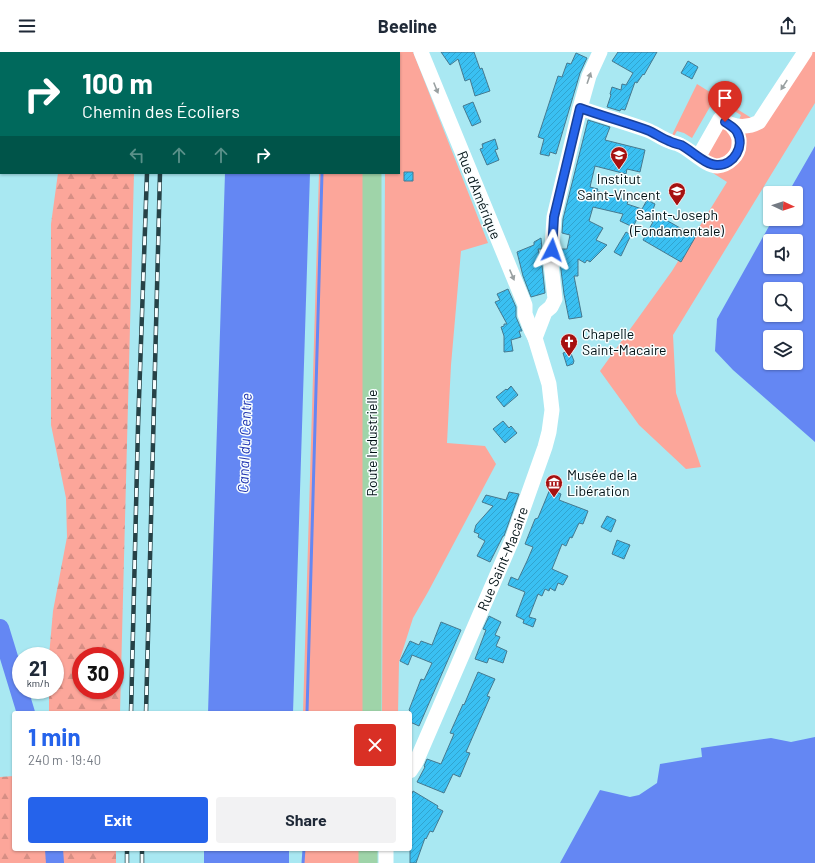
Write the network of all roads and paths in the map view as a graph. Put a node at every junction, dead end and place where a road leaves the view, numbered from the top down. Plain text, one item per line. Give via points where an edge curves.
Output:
1 (421, 52) edge
2 (600, 52) edge
3 (805, 52) edge
4 (580, 108) junction
5 (731, 125) junction
6 (699, 156) junction
7 (372, 174) edge
8 (525, 305) junction
9 (545, 312) junction
10 (536, 338) junction
11 (372, 711) edge
12 (412, 768) edge
13 (368, 851) edge
14 (386, 851) edge
15 (368, 863) edge
16 (386, 863) edge

1 -> 8 street, Rue d'Amérique
4 -> 2 street via 589,76
3 -> 5 street via 759,122 744,127
4 - 6 street via 649,131
4 - 9 street via 554,217 551,264 555,299
5 - 6 street via 720,119
5 - 6 street via 740,143 734,158 717,166
7 - 11 main road, Route Industrielle
8 - 9 street via 531,311
8 - 10 street, Rue d'Amérique via 525,314
9 - 10 street
10 - 12 street, Rue Saint-Macaire via 551,396 551,418 545,447 512,540
13 - 15 main road
14 - 16 street

